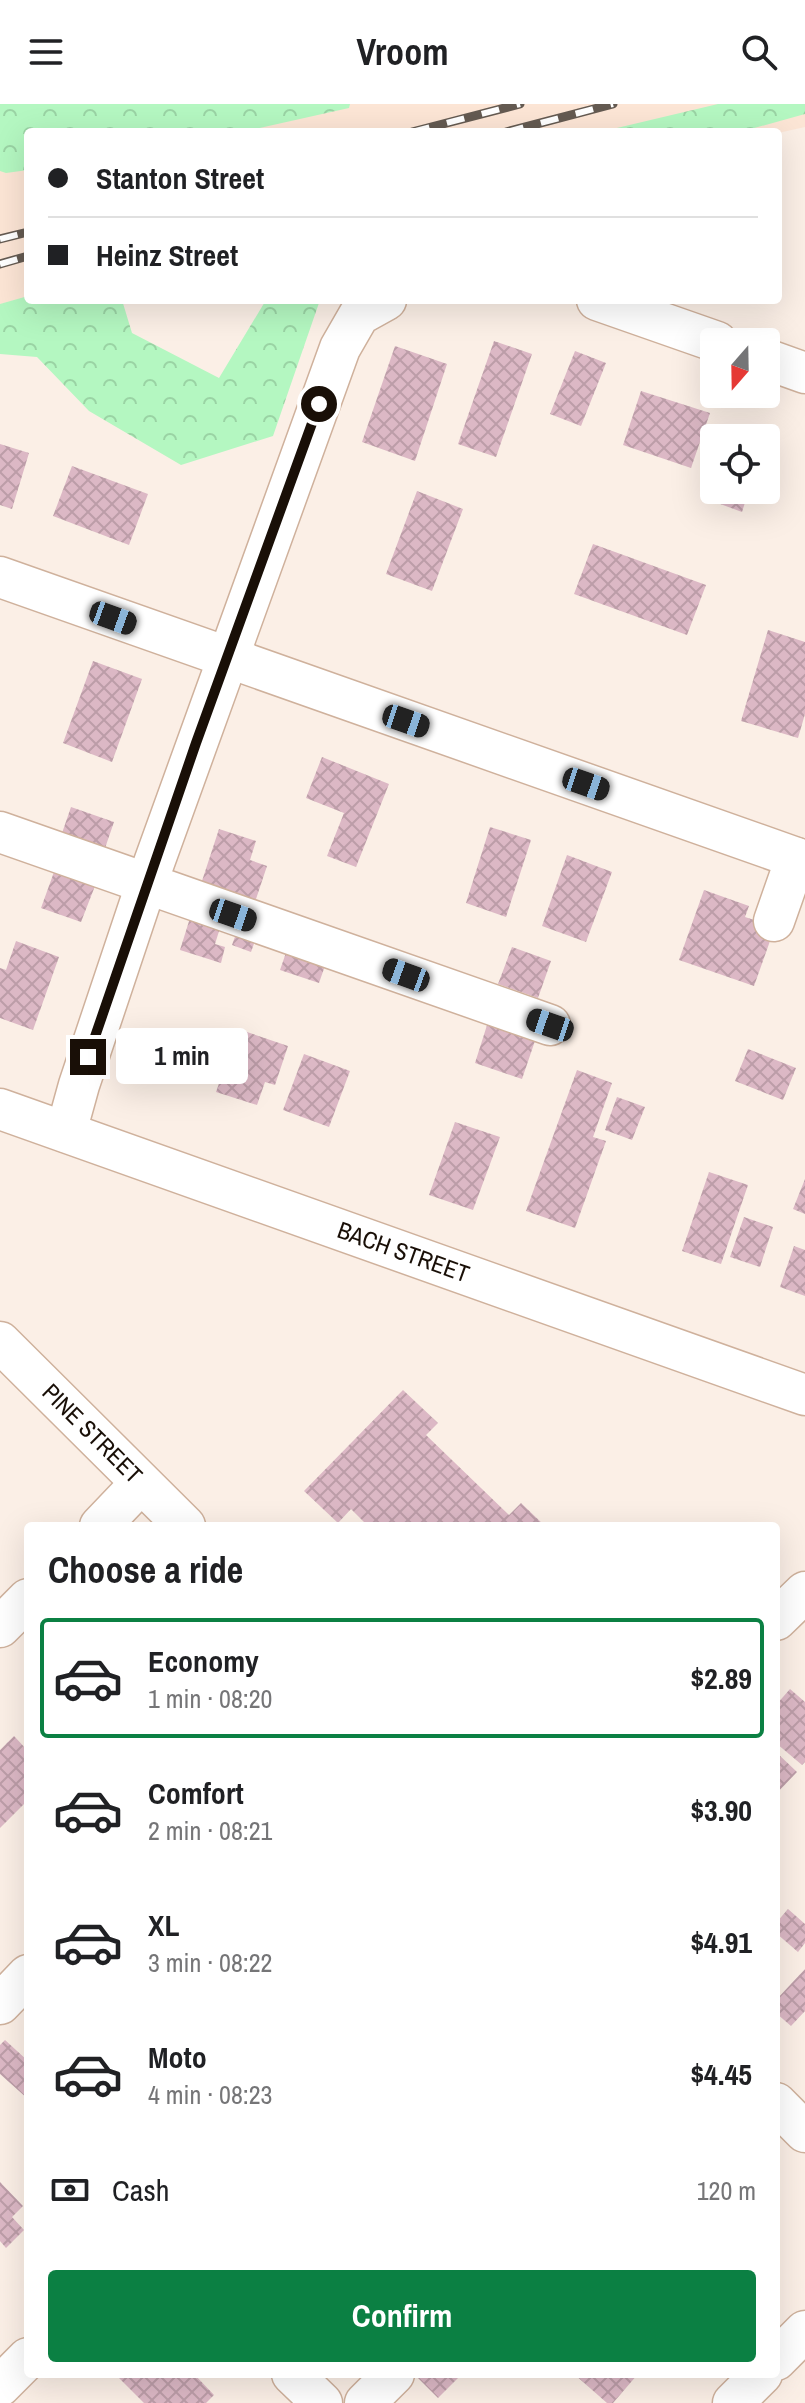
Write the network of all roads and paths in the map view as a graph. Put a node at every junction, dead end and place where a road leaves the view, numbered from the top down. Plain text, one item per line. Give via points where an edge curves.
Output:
1 (379, 304) edge
2 (608, 304) edge
3 (700, 336) edge
4 (780, 364) edge
5 (805, 373) edge
6 (0, 577) edge
7 (226, 658) junction
8 (0, 832) edge
9 (800, 859) edge
10 (146, 885) junction
11 (774, 921) dead end
12 (550, 1025) dead end
13 (0, 1109) edge
14 (66, 1132) junction
15 (0, 1342) edge
16 (805, 1395) edge
17 (141, 1483) junction
18 (104, 1522) edge
19 (181, 1522) edge
20 (805, 1592) edge
21 (24, 1603) edge
22 (780, 1616) edge
23 (0, 1627) edge
24 (24, 1979) edge
25 (0, 2004) edge
26 (780, 2107) edge
27 (805, 2132) edge
28 (805, 2331) edge
29 (780, 2356) edge
30 (24, 2362) edge
31 (296, 2378) edge
32 (390, 2378) edge
33 (758, 2378) edge
34 (0, 2386) edge
35 (322, 2403) edge
36 (365, 2403) edge
37 (733, 2403) edge

1 - 7 street via 359,315 340,348
2 - 3 street
4 - 5 street
6 - 7 street
7 - 9 street
7 - 10 street
8 - 10 street
9 - 11 street
10 - 12 street
10 - 14 street
13 - 14 street, BACH STREET
14 - 16 street, BACH STREET
15 - 17 street, PINE STREET
17 - 18 street
17 - 19 street, PINE STREET
20 - 22 street
21 - 23 street
24 - 25 street
26 - 27 street
28 - 29 street
30 - 34 street
31 - 35 street
32 - 36 street
33 - 37 street

